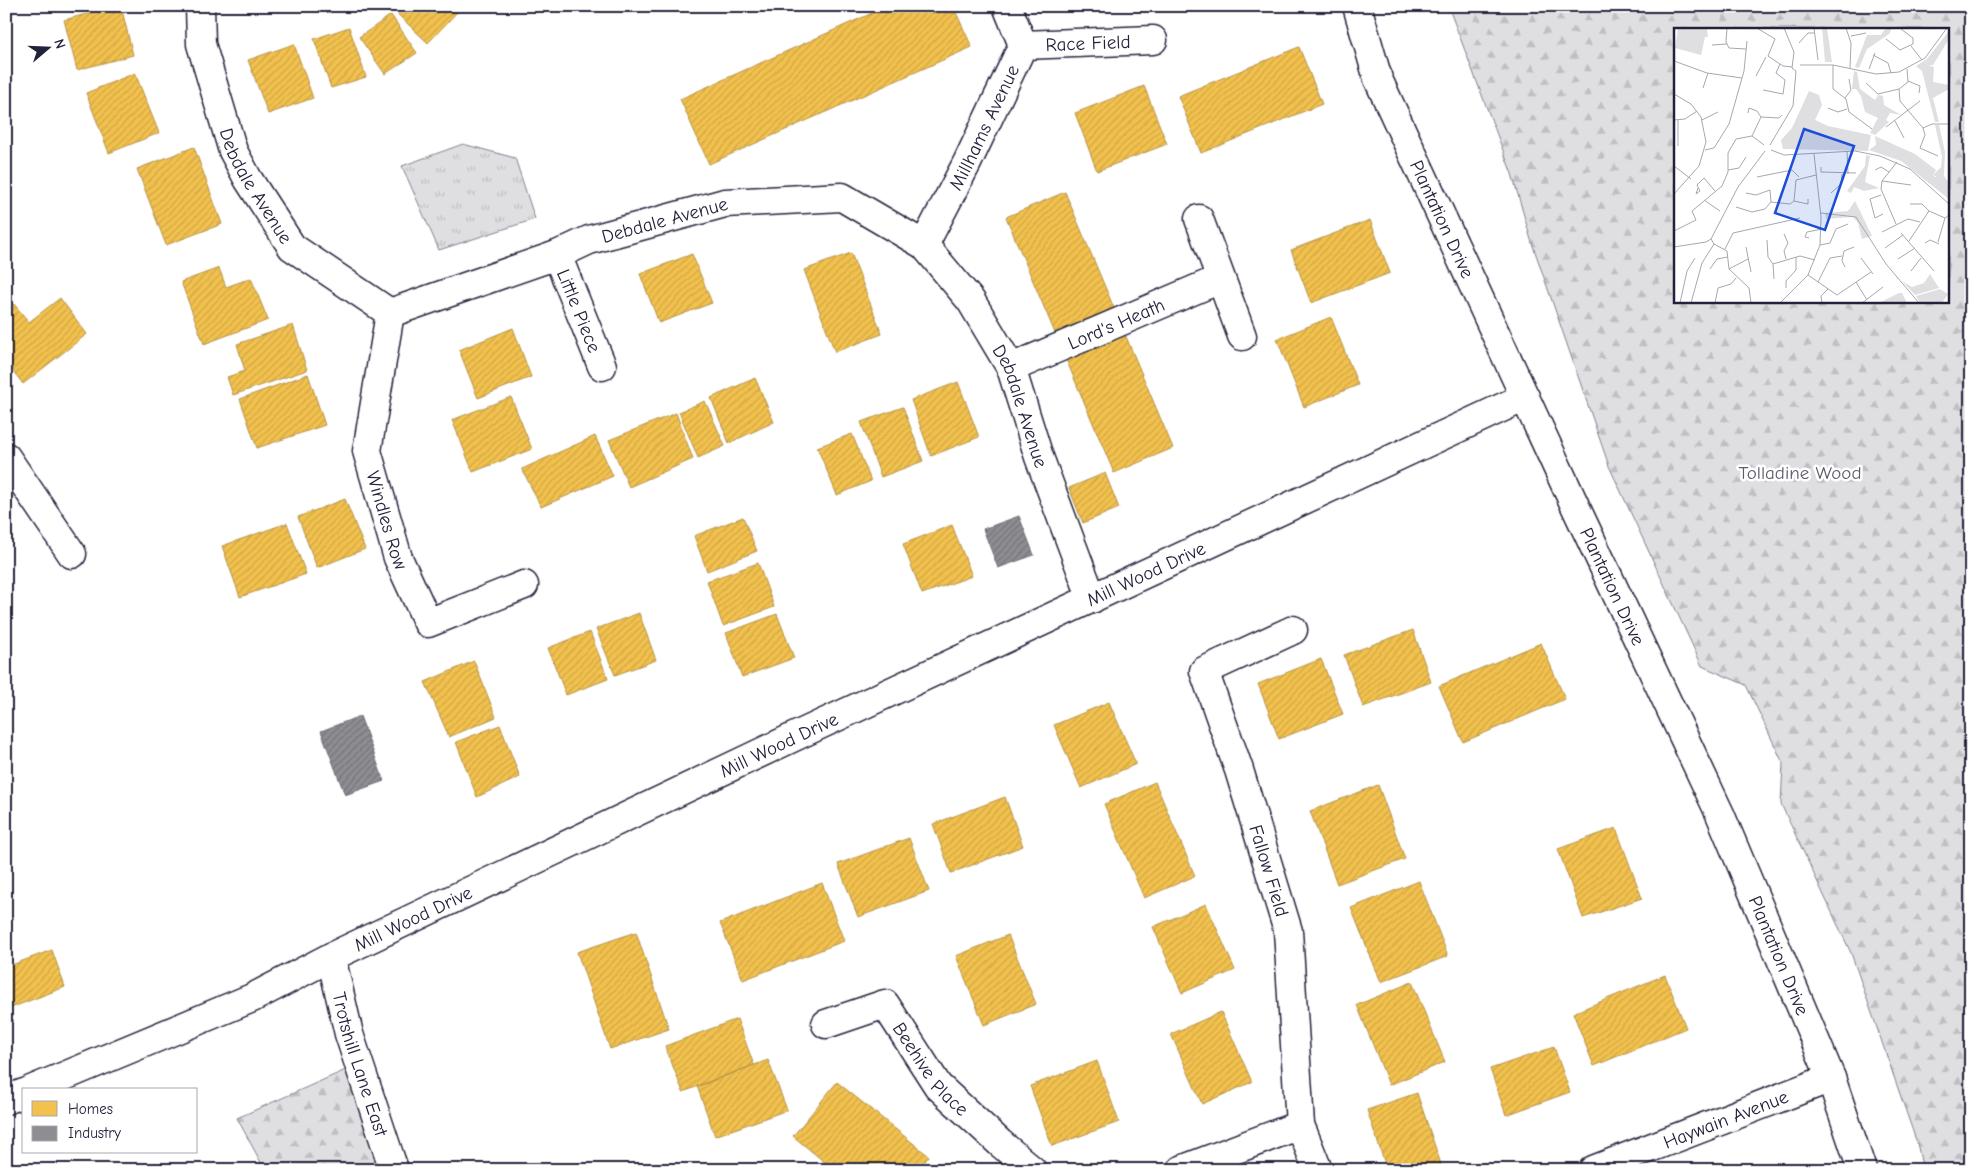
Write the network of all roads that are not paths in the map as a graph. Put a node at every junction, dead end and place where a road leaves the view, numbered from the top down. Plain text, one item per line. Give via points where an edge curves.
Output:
1 (200, 6) edge
2 (1008, 6) edge
3 (1357, 6) edge
4 (1153, 40) dead end
5 (1023, 45) junction
6 (1199, 219) dead end
7 (924, 245) junction
8 (557, 255) junction
9 (1220, 279) junction
10 (390, 313) junction
11 (1242, 336) dead end
12 (602, 366) dead end
13 (1011, 368) junction
14 (1525, 397) junction
15 (6, 457) edge
16 (72, 554) dead end
17 (524, 585) dead end
18 (1092, 599) junction
19 (1293, 630) dead end
20 (331, 957) junction
21 (826, 1024) dead end
22 (1830, 1078) junction
23 (36, 1088) edge
24 (22, 1094) edge
25 (6, 1100) edge
26 (1300, 1126) junction
27 (394, 1170) edge
28 (1032, 1170) edge
29 (1181, 1170) edge
30 (1318, 1170) edge
31 (1593, 1170) edge
32 (1862, 1170) edge

1 - 10 street, Debdale Avenue via 202,44 233,151 248,179 292,247
2 - 5 street, Millhams Avenue
3 - 14 street, Plantation Drive via 1378,79
4 - 5 street, Race Field
5 - 7 street, Millhams Avenue via 968,163
6 - 9 street
7 - 8 street, Debdale Avenue via 842,197 725,203 589,240
7 - 13 street, Debdale Avenue via 971,301
8 - 10 street, Debdale Avenue
8 - 12 street, Little Piece
9 - 11 street
9 - 13 street, Lord's Heath
10 - 17 street, Windles Row via 367,451 398,558 428,623
13 - 18 street, Debdale Avenue via 1036,449
14 - 18 street, Mill Wood Drive
14 - 22 street, Plantation Drive via 1720,814
15 - 16 street
18 - 20 street, Mill Wood Drive
19 - 26 street, Fallow Field via 1204,671 1239,770 1288,930
20 - 23 street, Mill Wood Drive via 252,998
20 - 27 street, Trotshill Lane East via 349,1034
21 - 28 street, Beehive Place via 885,1004 938,1086
22 - 31 street, Haywain Avenue
22 - 32 street, Plantation Drive
24 - 25 street
26 - 29 street
26 - 30 street, Fallow Field

